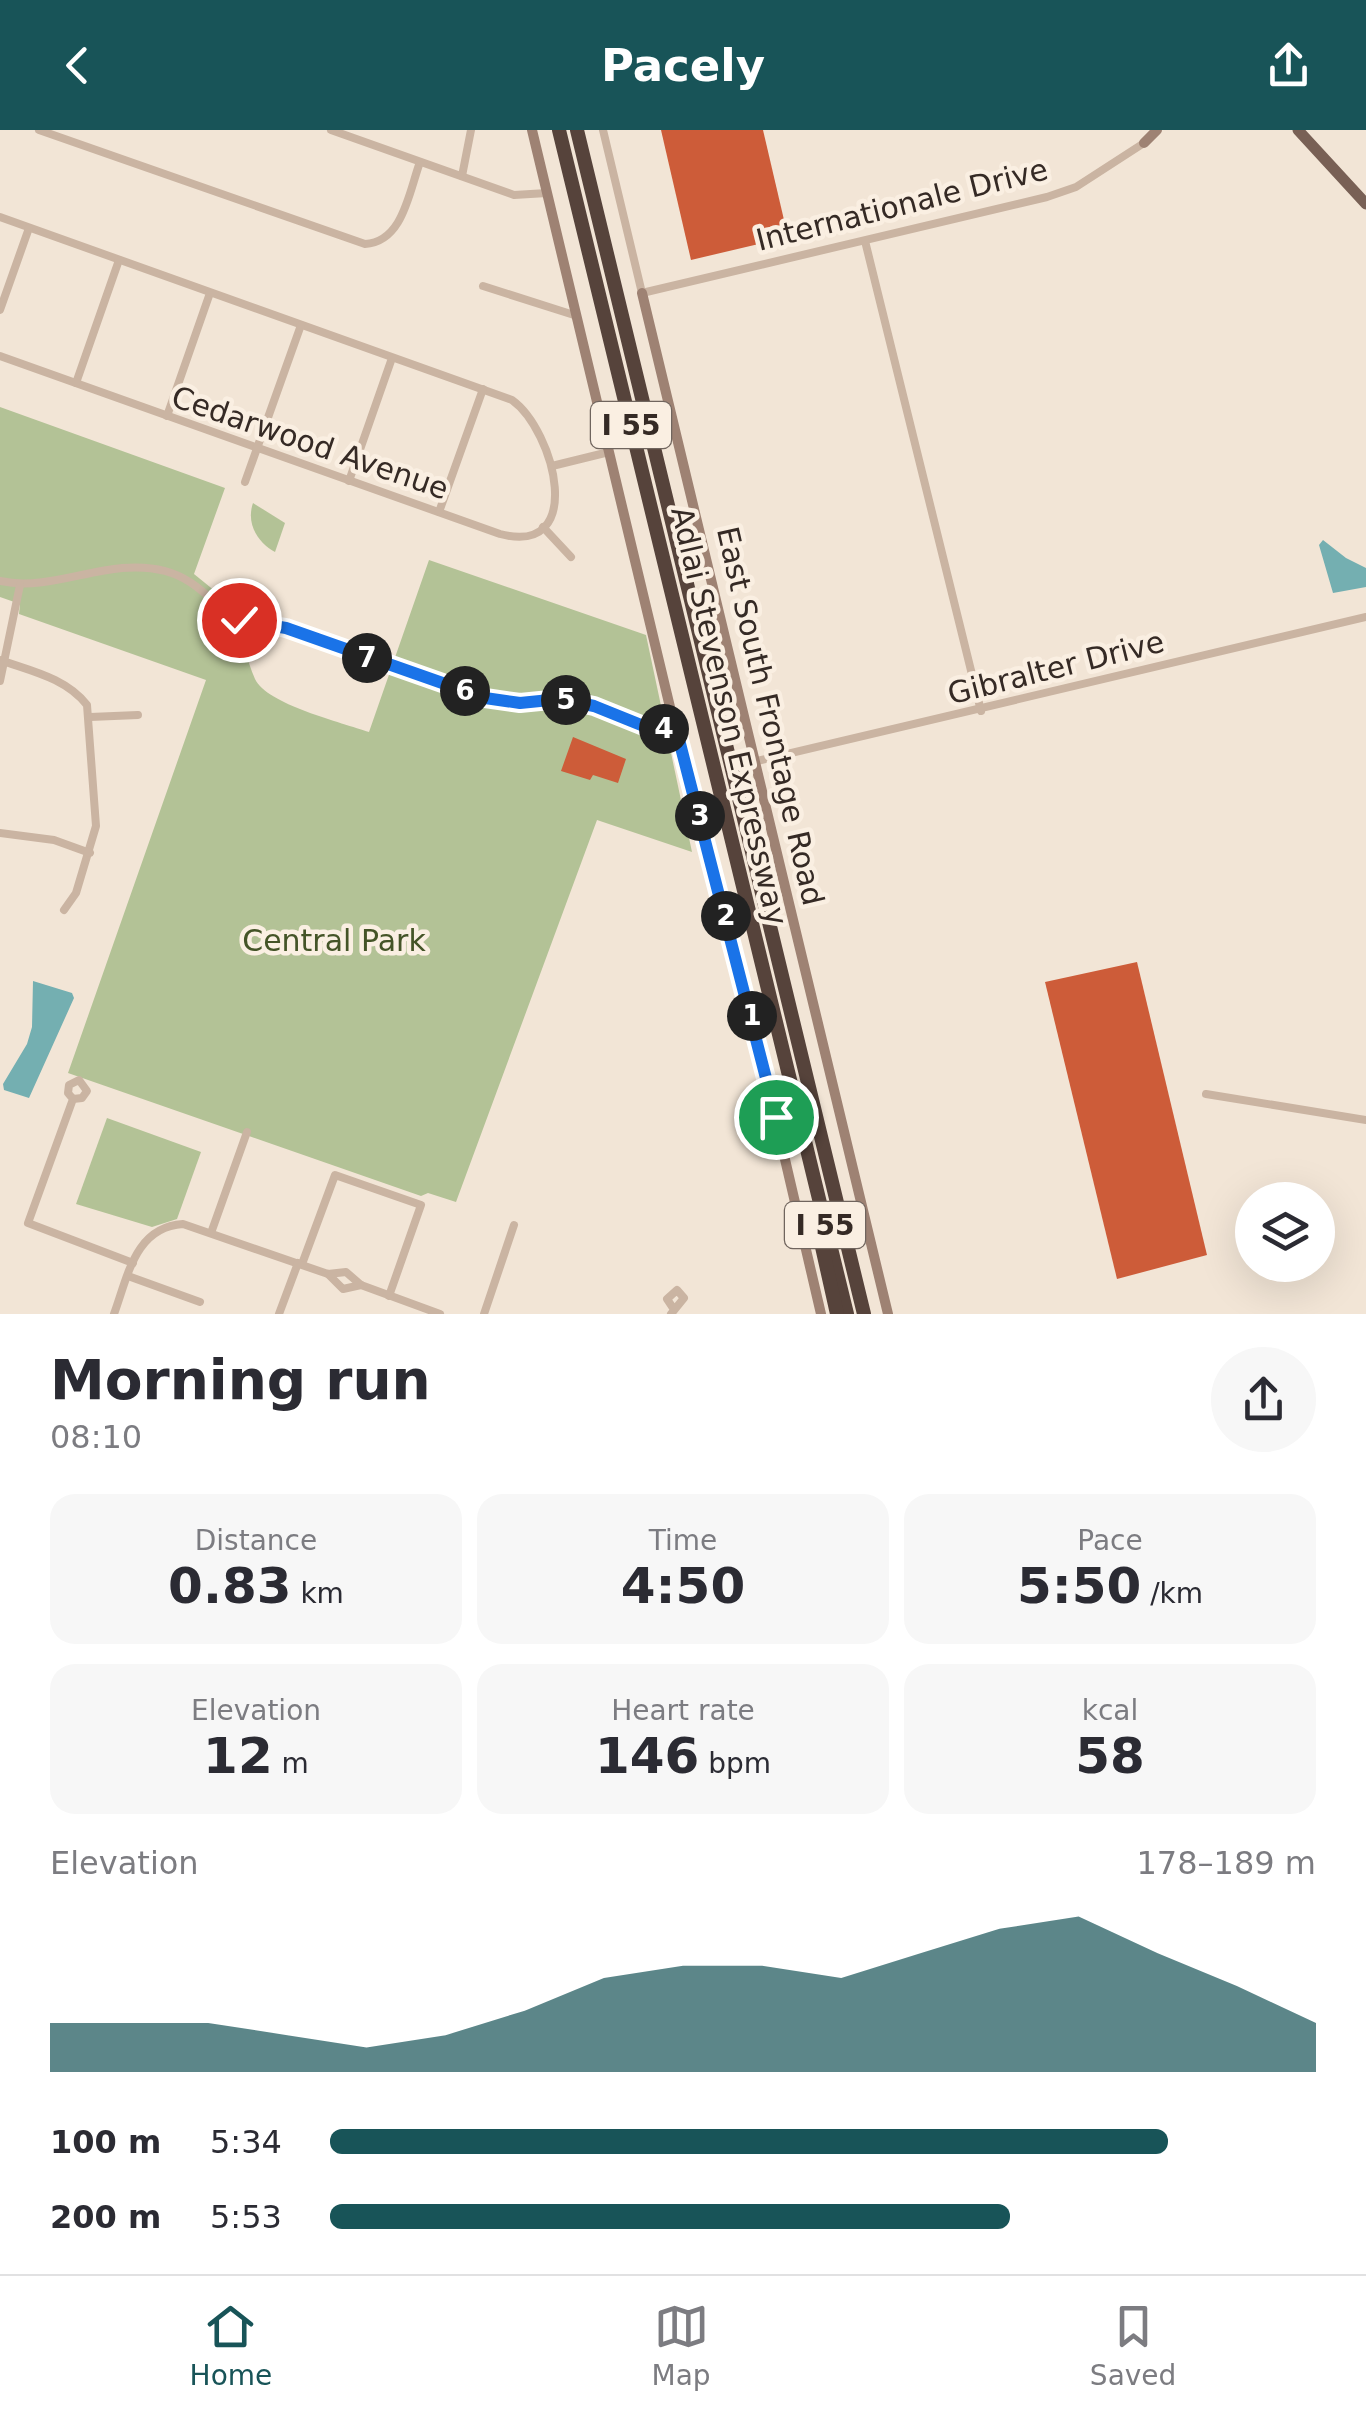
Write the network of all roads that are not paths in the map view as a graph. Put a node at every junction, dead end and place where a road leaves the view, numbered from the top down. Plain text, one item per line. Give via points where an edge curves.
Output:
1 (38, 130) edge
2 (331, 130) edge
3 (471, 130) edge
4 (532, 130) edge
5 (559, 130) edge
6 (577, 130) edge
7 (603, 130) edge
8 (1158, 130) edge
9 (1298, 130) edge
10 (347, 133) edge
11 (1144, 143) joint
12 (420, 162) junction
13 (462, 176) junction
14 (547, 193) junction
15 (1366, 204) edge
16 (0, 217) edge
17 (29, 228) junction
18 (865, 241) junction
19 (119, 260) junction
20 (483, 286) dead end
21 (210, 293) junction
22 (642, 293) junction
23 (0, 310) edge
24 (574, 315) junction
25 (300, 325) junction
26 (0, 356) edge
27 (392, 358) junction
28 (76, 383) junction
29 (483, 389) junction
30 (167, 416) junction
31 (257, 448) junction
32 (609, 452) junction
33 (552, 466) junction
34 (349, 481) junction
35 (245, 482) dead end
36 (439, 512) junction
37 (543, 527) junction
38 (571, 558) dead end
39 (0, 581) edge
40 (20, 585) junction
41 (1366, 617) edge
42 (2, 660) edge
43 (0, 681) edge
44 (981, 711) junction
45 (138, 715) dead end
46 (90, 717) junction
47 (676, 728) junction
48 (757, 761) junction
49 (0, 833) edge
50 (90, 852) junction
51 (64, 910) dead end
52 (1206, 1094) dead end
53 (73, 1098) dead end
54 (1366, 1120) edge
55 (247, 1132) dead end
56 (804, 1135) junction
57 (514, 1225) dead end
58 (211, 1233) junction
59 (132, 1263) junction
60 (300, 1264) junction
61 (328, 1274) junction
62 (128, 1276) junction
63 (361, 1286) junction
64 (389, 1296) junction
65 (402, 1300) junction
66 (200, 1302) dead end
67 (114, 1314) edge
68 (279, 1314) edge
69 (397, 1314) edge
70 (440, 1314) edge
71 (484, 1314) edge
72 (820, 1314) edge
73 (837, 1314) edge
74 (848, 1314) edge
75 (864, 1314) edge
76 (888, 1314) edge

1 - 12 street via 366,244 381,242 395,229
2 - 10 street
3 - 13 street
4 - 14 street
5 - 56 highway, Adlai Stevenson Expressway / I 55
6 - 75 highway, Adlai Stevenson Expressway / I 55
7 - 22 street, East South Frontage Road
8 - 11 street, Internationale Drive
9 - 15 main road
10 - 12 street
11 - 18 street, Internationale Drive via 1076,187
12 - 13 street
13 - 14 street via 514,194
14 - 24 street
16 - 17 street
17 - 19 street
17 - 23 street
18 - 22 street, Internationale Drive
18 - 44 street
19 - 21 street
19 - 28 street
20 - 24 street
21 - 25 street
21 - 30 street
22 - 48 street, East South Frontage Road
24 - 32 street
25 - 27 street
25 - 31 street
26 - 28 street, Cedarwood Avenue
27 - 29 street
27 - 34 street
28 - 30 street, Cedarwood Avenue
29 - 33 street via 531,416
29 - 36 street
30 - 31 street, Cedarwood Avenue
31 - 34 street, Cedarwood Avenue
31 - 35 street
32 - 33 street
32 - 47 street
33 - 37 street via 557,498
34 - 36 street, Cedarwood Avenue
36 - 37 street, Cedarwood Avenue via 511,537
37 - 38 street
39 - 40 street
40 - 42 street
40 - 47 street via 116,568 164,570 208,592 242,622 286,628 485,698 560,699 656,731
41 - 44 street, Gibralter Drive
42 - 43 street
42 - 46 street via 76,690
44 - 48 street, Gibralter Drive
45 - 46 street
46 - 50 street via 96,800
47 - 72 street
48 - 76 street, East South Frontage Road
49 - 50 street
50 - 51 street
52 - 54 street
53 - 59 street via 28,1224
55 - 58 street
56 - 73 highway
56 - 74 highway, Adlai Stevenson Expressway / I 55
57 - 71 street
58 - 59 street via 166,1226 143,1241
58 - 60 street
59 - 62 street
60 - 61 street
60 - 64 street via 335,1175 352,1181 421,1206
60 - 68 street
61 - 63 street via 346,1272
61 - 63 street via 343,1289
62 - 66 street
62 - 67 street
63 - 64 street
64 - 65 street
65 - 69 street
65 - 70 street

